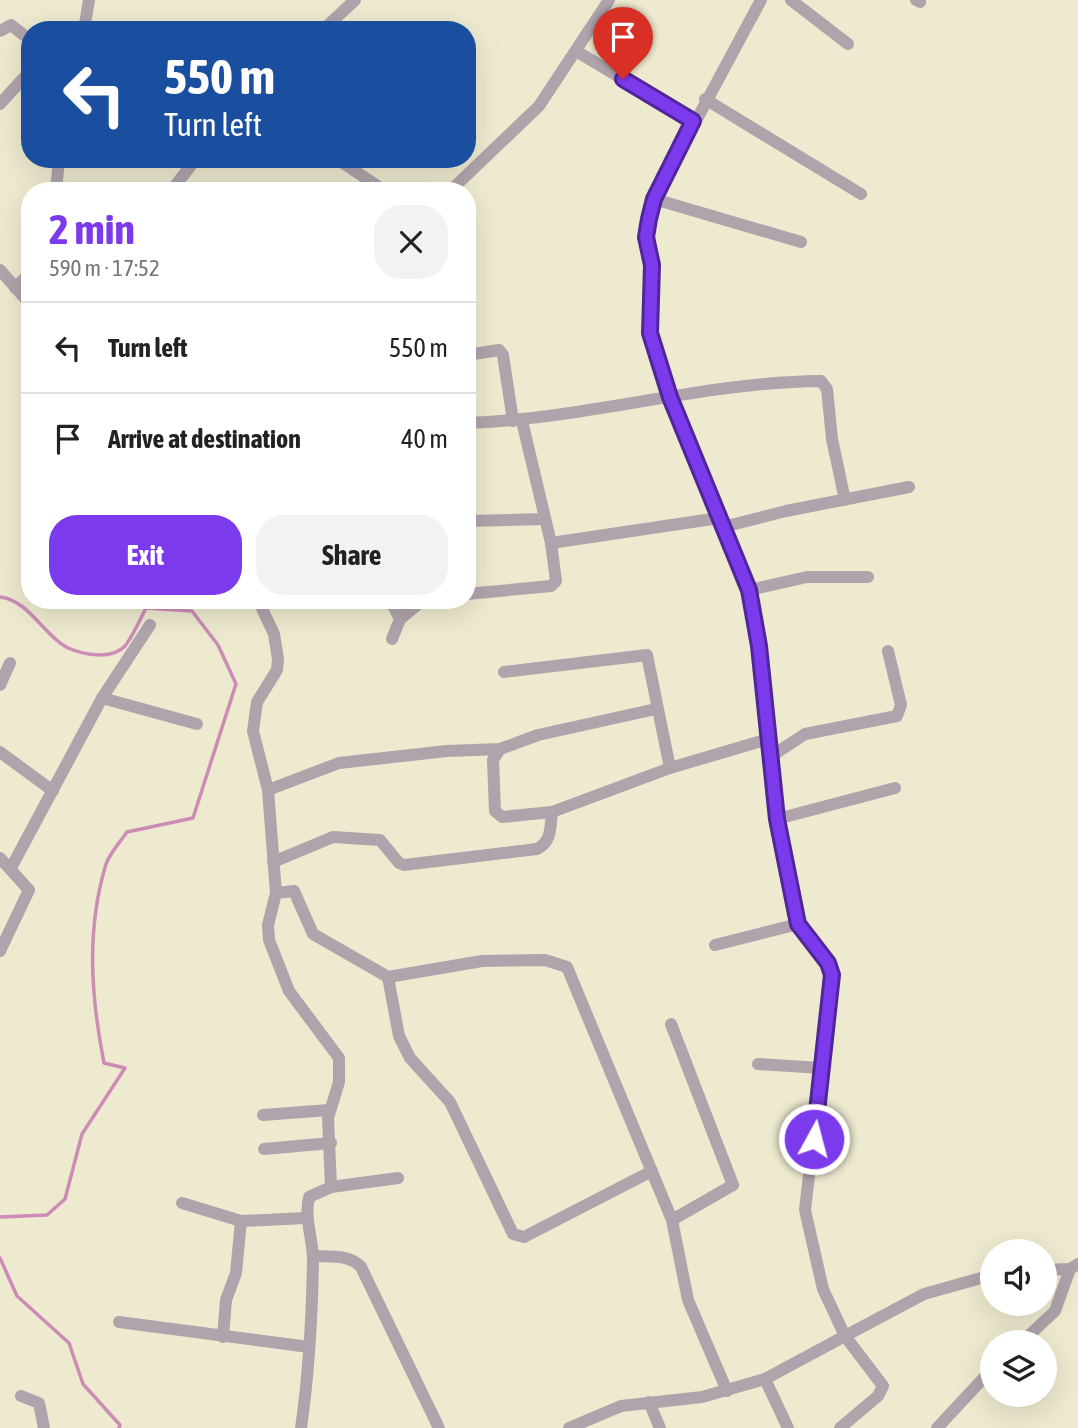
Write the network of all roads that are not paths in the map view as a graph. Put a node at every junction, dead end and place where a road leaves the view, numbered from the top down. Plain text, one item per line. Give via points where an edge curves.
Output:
1 (89, 0) edge
2 (355, 0) edge
3 (609, 0) edge
4 (761, 0) edge
5 (791, 0) edge
6 (86, 21) edge
7 (333, 21) edge
8 (0, 31) edge
9 (21, 32) edge
10 (848, 44) dead end
11 (576, 51) junction
12 (21, 81) edge
13 (705, 99) junction
14 (0, 104) edge
15 (693, 121) junction
16 (476, 166) edge
17 (189, 168) edge
18 (353, 168) edge
19 (474, 168) edge
20 (178, 182) edge
21 (372, 182) edge
22 (459, 182) edge
23 (861, 194) dead end
24 (654, 199) junction
25 (801, 242) dead end
26 (0, 270) edge
27 (21, 282) edge
28 (15, 288) junction
29 (21, 294) edge
30 (476, 353) edge
31 (670, 397) junction
32 (517, 421) junction
33 (476, 422) edge
34 (909, 487) dead end
35 (845, 500) junction
36 (544, 519) junction
37 (476, 521) edge
38 (721, 522) junction
39 (551, 542) junction
40 (868, 577) dead end
41 (749, 590) junction
42 (476, 593) edge
43 (262, 609) edge
44 (395, 609) edge
45 (412, 609) edge
46 (400, 619) junction
47 (150, 625) dead end
48 (393, 639) dead end
49 (888, 652) dead end
50 (10, 663) dead end
51 (505, 672) dead end
52 (0, 685) edge
53 (102, 698) junction
54 (656, 709) junction
55 (197, 724) dead end
56 (768, 739) junction
57 (500, 750) junction
58 (0, 752) edge
59 (770, 757) junction
60 (670, 768) junction
61 (894, 788) dead end
62 (268, 790) junction
63 (53, 791) junction
64 (552, 812) junction
65 (777, 819) junction
66 (0, 858) edge
67 (273, 862) junction
68 (11, 869) junction
69 (276, 893) junction
70 (798, 924) junction
71 (715, 945) dead end
72 (0, 951) edge
73 (388, 977) junction
74 (671, 1024) dead end
75 (758, 1064) dead end
76 (822, 1068) junction
77 (329, 1110) junction
78 (263, 1115) dead end
79 (331, 1143) junction
80 (264, 1149) dead end
81 (652, 1171) junction
82 (398, 1178) dead end
83 (331, 1187) junction
84 (182, 1203) dead end
85 (306, 1218) junction
86 (672, 1220) junction
87 (241, 1221) junction
88 (313, 1256) junction
89 (1074, 1267) edge
90 (980, 1278) edge
91 (119, 1322) dead end
92 (1035, 1330) edge
93 (845, 1336) junction
94 (223, 1337) junction
95 (309, 1347) junction
96 (765, 1379) junction
97 (980, 1382) edge
98 (727, 1391) junction
99 (21, 1396) dead end
100 (649, 1402) junction
101 (44, 1428) edge
102 (301, 1428) edge
103 (439, 1428) edge
104 (569, 1428) edge
105 (660, 1428) edge
106 (788, 1428) edge
107 (840, 1428) edge
108 (937, 1428) edge

1 - 6 street
2 - 7 street
3 - 11 street
4 - 13 street
5 - 10 street
8 - 9 street via 11,24
11 - 15 street
11 - 16 street via 539,106
12 - 14 street
13 - 15 street
13 - 23 street
15 - 24 street
17 - 20 street
18 - 21 street
19 - 22 street
24 - 25 street
24 - 31 street via 646,237 652,265 650,333
26 - 28 street
27 - 28 street
28 - 29 street
30 - 32 street via 491,349 503,355
31 - 32 street
31 - 35 street via 767,381 826,383
31 - 38 street
32 - 33 street
32 - 36 street
34 - 35 street
35 - 38 street
36 - 37 street
36 - 39 street
38 - 39 street
38 - 41 street
39 - 42 street via 557,574 551,586
40 - 41 street via 816,576
41 - 56 street
43 - 62 street via 274,634 278,659 254,715 254,742
44 - 46 street
45 - 46 street
46 - 48 street
47 - 53 street
49 - 59 street via 901,705 897,716 805,733
50 - 52 street
51 - 54 street via 642,653 650,659
53 - 55 street
53 - 63 street
54 - 57 street via 538,735
54 - 60 street
56 - 59 street
56 - 60 street
57 - 62 street via 339,763
57 - 64 street via 493,760 495,811 502,817
58 - 63 street
59 - 65 street
60 - 64 street
61 - 65 street
62 - 67 street
63 - 68 street
64 - 67 street via 549,838 537,849 404,864 377,839 338,836
65 - 70 street
66 - 68 street
67 - 69 street
68 - 72 street via 29,890
69 - 73 street via 294,891 313,934
69 - 77 street via 268,925 279,970 289,991 339,1058 339,1082
70 - 71 street
70 - 76 street via 832,975
73 - 81 street via 482,961 545,960 567,967
73 - 81 street via 399,1036 410,1058 450,1102 513,1234 524,1237
74 - 86 street via 733,1185
75 - 76 street
76 - 93 street via 805,1210 823,1289
77 - 78 street
77 - 79 street
79 - 80 street
79 - 83 street
81 - 86 street
82 - 83 street
83 - 85 street via 309,1197
84 - 87 street
85 - 87 street
85 - 88 street
86 - 98 street via 688,1300
87 - 94 street
88 - 95 street
88 - 103 street via 341,1257 361,1268
89 - 92 street via 1055,1311
90 - 93 street via 924,1294
91 - 94 street
93 - 96 street
93 - 107 street via 883,1386
94 - 95 street
95 - 102 street
96 - 98 street
96 - 106 street
97 - 108 street
98 - 100 street
99 - 101 street via 39,1403
100 - 104 street via 608,1410
100 - 105 street

